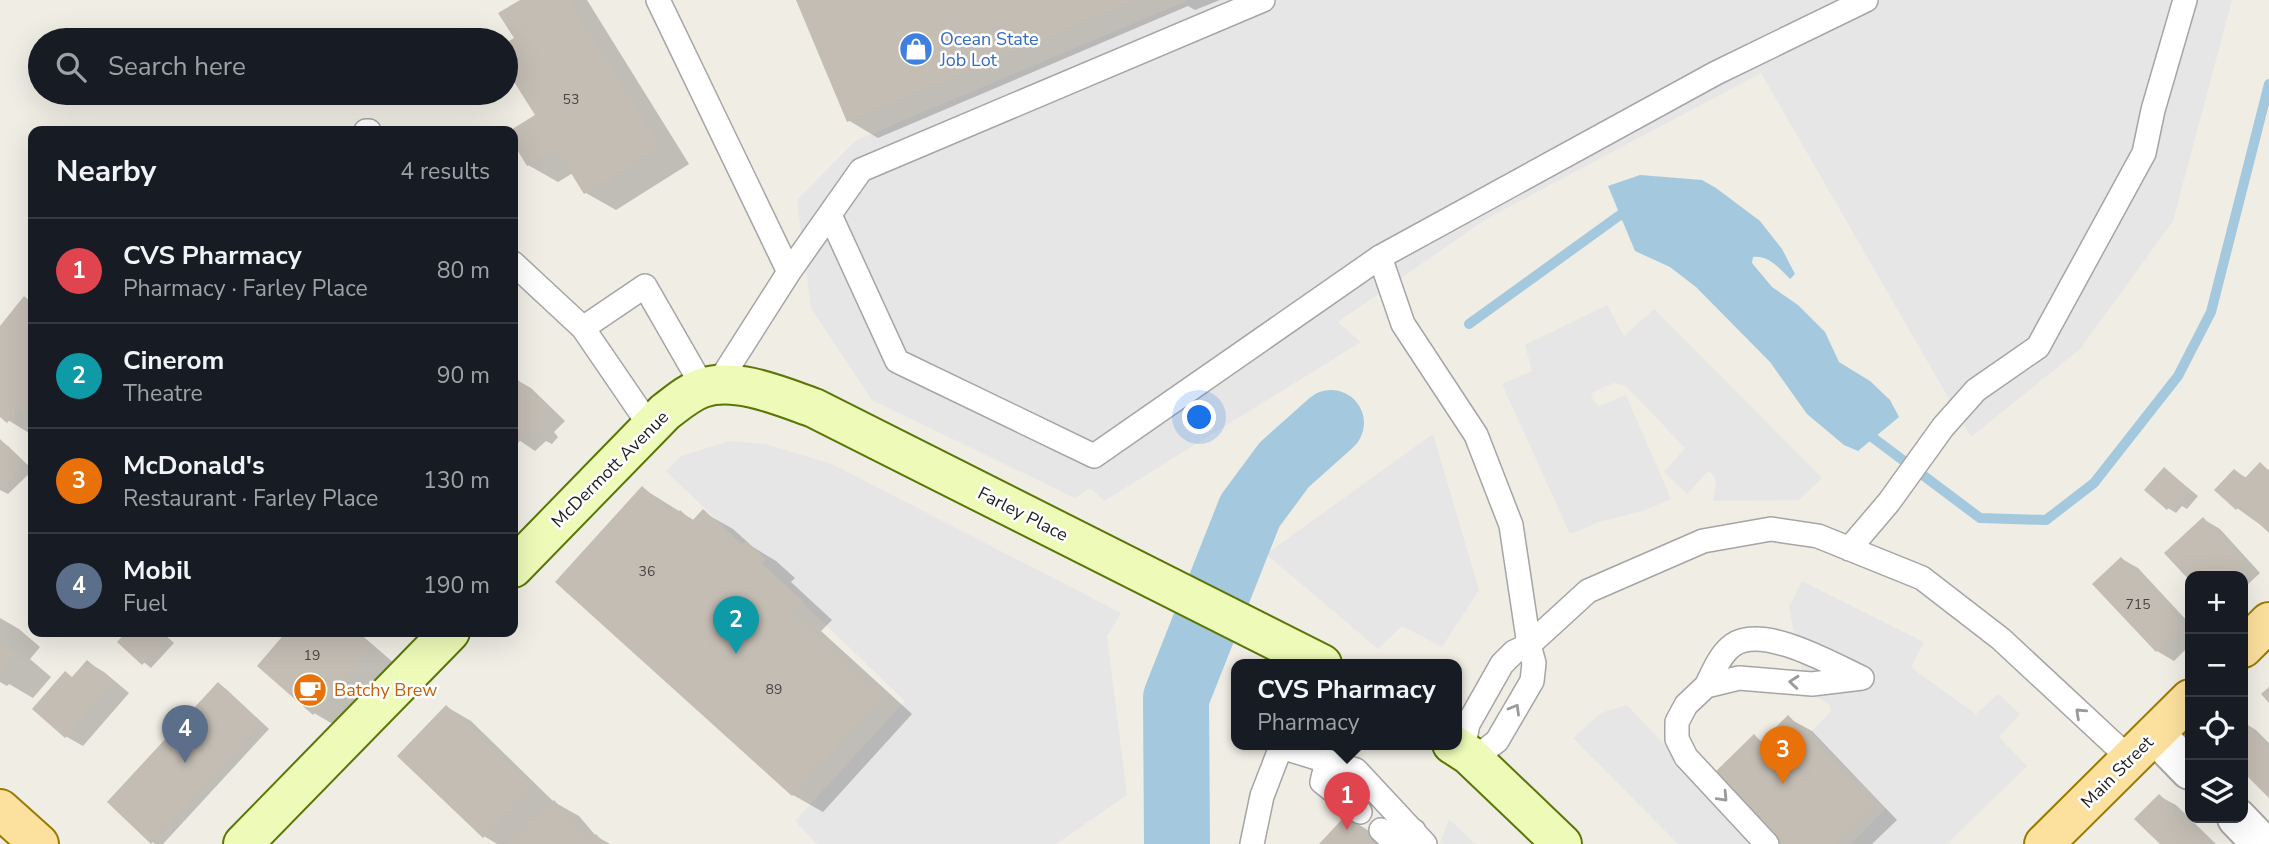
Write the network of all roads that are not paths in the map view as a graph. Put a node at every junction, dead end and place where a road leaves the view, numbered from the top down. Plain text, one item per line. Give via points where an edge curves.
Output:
1 (658, 0) edge
2 (1263, 0) edge
3 (1866, 0) edge
4 (2185, 0) edge
5 (830, 215) junction
6 (1380, 257) junction
7 (518, 268) edge
8 (789, 272) junction
9 (583, 328) junction
10 (710, 386) junction
11 (650, 426) junction
12 (1849, 549) junction
13 (518, 558) edge
14 (2269, 622) edge
15 (445, 637) edge
16 (2248, 643) edge
17 (1530, 645) junction
18 (1311, 659) edge
19 (1706, 686) junction
20 (2185, 704) edge
21 (2142, 746) junction
22 (1462, 747) edge
23 (1279, 750) edge
24 (1293, 750) edge
25 (1461, 750) edge
26 (1327, 761) junction
27 (2185, 768) edge
28 (0, 809) edge
29 (1360, 811) dead end
30 (2242, 823) edge
31 (1381, 830) dead end
32 (1420, 837) edge
33 (39, 844) edge
34 (243, 844) edge
35 (1252, 844) edge
36 (1562, 844) edge
37 (1767, 844) edge
38 (2044, 844) edge
39 (2262, 844) edge

1 - 8 lane
2 - 5 lane via 862,170
3 - 6 lane via 1716,73
4 - 12 lane via 2144,153 2038,346 1976,390
5 - 6 lane via 897,361 1094,456
5 - 8 lane
6 - 17 lane via 1403,324 1476,435 1511,525
7 - 9 lane
8 - 10 lane
9 - 10 lane via 645,286
9 - 11 lane
10 - 11 main road, McDermott Avenue via 684,398
10 - 18 main road, Farley Place via 767,391 814,408
11 - 13 main road, McDermott Avenue
12 - 17 lane via 1818,536 1771,529 1703,541 1588,591
21 -> 12 lane via 1922,578
14 - 16 main road
15 - 34 main road
17 - 22 lane via 1502,664 1468,724
25 -> 17 lane via 1484,751 1497,741 1532,681
19 -> 19 lane via 1730,646 1743,639 1764,639 1862,678 1812,684 1739,678
19 -> 37 lane via 1686,705 1677,722 1677,739 1686,757
20 - 21 main road, Main Street
21 - 27 street
21 - 38 main road, Main Street
23 - 35 lane via 1262,796
24 - 26 lane
25 - 36 main road
26 - 29 lane via 1322,782
26 - 32 lane via 1356,769
28 - 33 main road
30 - 39 street
31 - 32 lane via 1391,839

